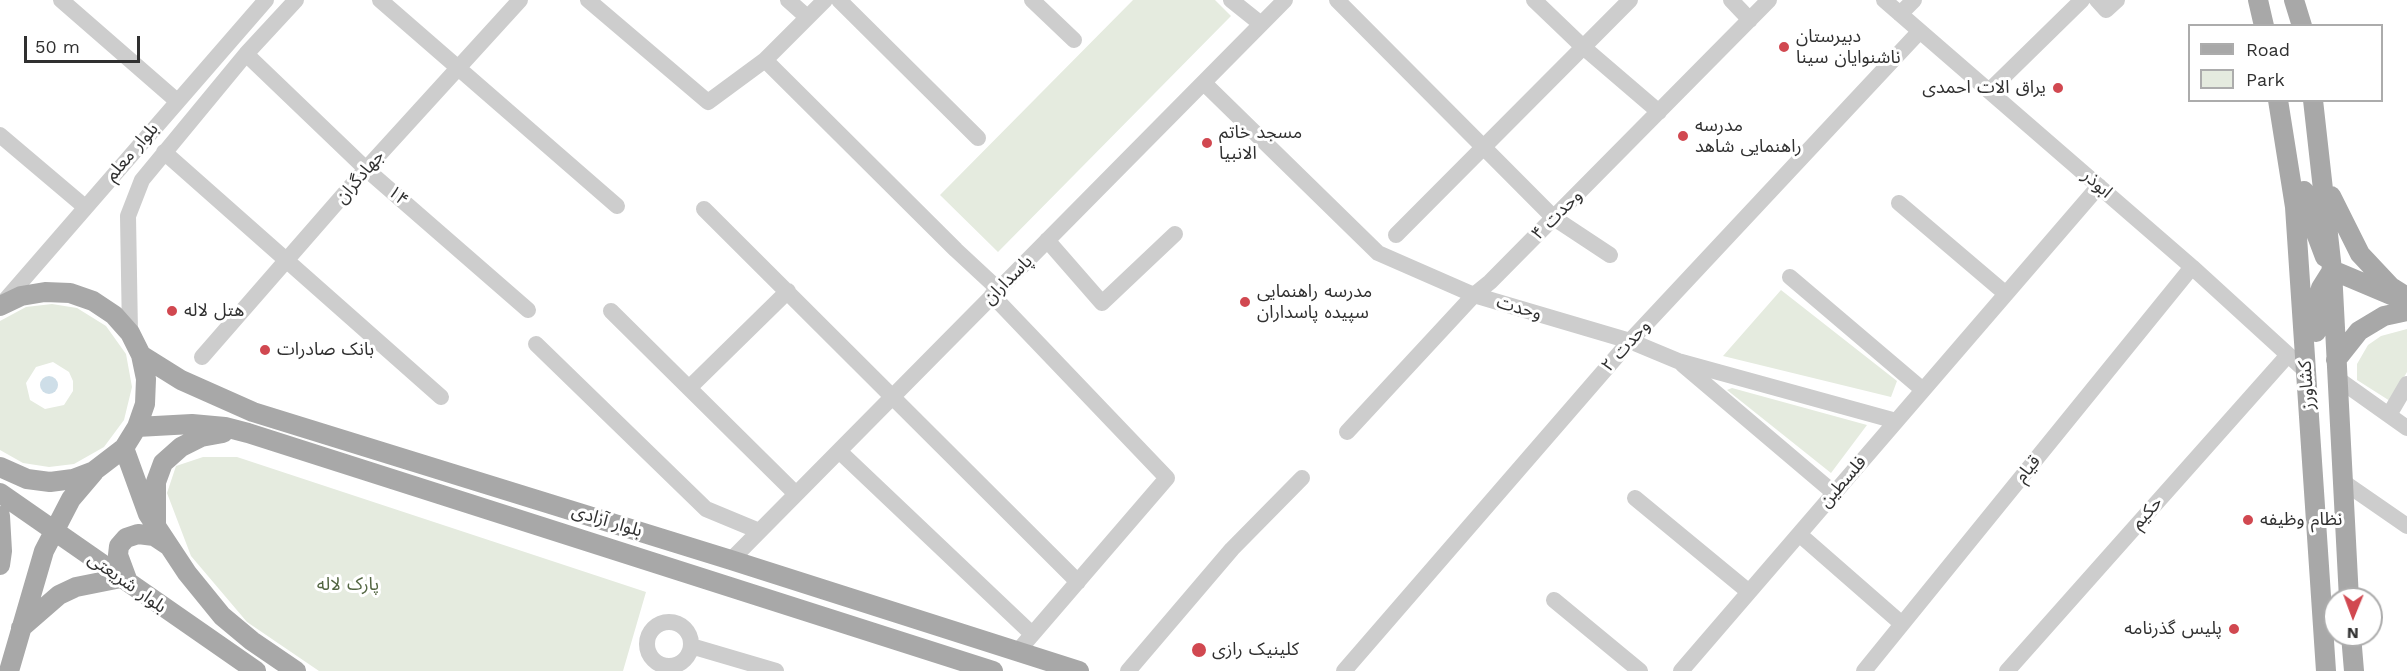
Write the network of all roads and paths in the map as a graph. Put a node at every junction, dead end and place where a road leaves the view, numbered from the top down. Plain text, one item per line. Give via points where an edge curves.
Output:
1 (61, 0) edge
2 (266, 0) edge
3 (296, 0) edge
4 (380, 0) edge
5 (520, 0) edge
6 (588, 0) edge
7 (788, 0) edge
8 (825, 0) edge
9 (839, 0) edge
10 (1032, 0) edge
11 (1231, 0) edge
12 (1285, 0) edge
13 (1337, 0) edge
14 (1534, 0) edge
15 (1630, 0) edge
16 (1731, 0) edge
17 (1769, 0) edge
18 (1884, 0) edge
19 (1914, 0) edge
20 (2082, 0) edge
21 (2258, 0) edge
22 (2295, 0) edge
23 (1900, 14) junction
24 (807, 17) junction
25 (1750, 20) junction
26 (1262, 24) junction
27 (2264, 24) edge
28 (2301, 24) edge
29 (1920, 31) junction
30 (1074, 40) dead end
31 (1582, 46) junction
32 (246, 54) junction
33 (765, 60) junction
34 (458, 68) junction
35 (1205, 84) junction
36 (1989, 91) junction
37 (177, 101) junction
38 (2280, 102) edge
39 (2281, 102) edge
40 (2313, 102) edge
41 (1659, 112) junction
42 (0, 135) edge
43 (978, 138) dead end
44 (1484, 146) junction
45 (164, 152) junction
46 (366, 169) junction
47 (2324, 180) junction
48 (2099, 186) junction
49 (1899, 203) dead end
50 (616, 206) dead end
51 (85, 207) junction
52 (704, 209) dead end
53 (1554, 218) junction
54 (1175, 234) dead end
55 (1396, 235) dead end
56 (1047, 240) junction
57 (1610, 255) dead end
58 (288, 260) junction
59 (2192, 267) junction
60 (2332, 270) junction
61 (1790, 277) dead end
62 (788, 291) junction
63 (995, 292) junction
64 (2006, 294) junction
65 (1474, 295) junction
66 (2407, 300) edge
67 (0, 306) edge
68 (528, 309) dead end
69 (611, 311) dead end
70 (2407, 311) edge
71 (130, 333) junction
72 (1630, 341) junction
73 (536, 344) dead end
74 (141, 355) junction
75 (2288, 355) junction
76 (202, 357) dead end
77 (1678, 361) junction
78 (2337, 370) junction
79 (2307, 372) junction
80 (2407, 384) edge
81 (689, 388) junction
82 (1923, 390) junction
83 (894, 395) junction
84 (441, 397) dead end
85 (2389, 415) junction
86 (1896, 421) junction
87 (137, 427) junction
88 (2407, 428) edge
89 (1347, 432) dead end
90 (248, 433) junction
91 (124, 448) junction
92 (839, 451) junction
93 (0, 467) edge
94 (94, 471) junction
95 (1302, 478) dead end
96 (2342, 481) junction
97 (0, 493) edge
98 (795, 493) junction
99 (1834, 493) junction
100 (2314, 496) junction
101 (1635, 498) dead end
102 (0, 516) edge
103 (156, 525) junction
104 (2407, 526) edge
105 (759, 531) junction
106 (54, 532) junction
107 (1800, 534) junction
108 (169, 546) junction
109 (731, 560) junction
110 (0, 565) edge
111 (124, 580) junction
112 (1078, 582) junction
113 (2348, 587) edge
114 (1749, 592) junction
115 (1554, 600) dead end
116 (1902, 624) junction
117 (21, 628) junction
118 (1032, 634) junction
119 (691, 646) junction
120 (2352, 647) edge
121 (1018, 651) junction
122 (665, 668) edge
123 (9, 671) edge
124 (256, 671) edge
125 (296, 671) edge
126 (776, 671) edge
127 (993, 671) edge
128 (1079, 671) edge
129 (1128, 671) edge
130 (1344, 671) edge
131 (1640, 671) edge
132 (1681, 671) edge
133 (1864, 671) edge
134 (2007, 671) edge
135 (2326, 671) edge
136 (2354, 671) edge

1 - 37 street
2 - 37 street, بلوار معلم
3 - 32 street, بلوار معلم
4 - 34 street
5 - 34 street, جهادگران
6 - 33 street via 708,102
7 - 24 street
8 - 24 street
9 - 43 street
10 - 30 street
11 - 26 street
12 - 26 street, پاسداران
13 - 44 street
14 - 31 street
15 - 31 street
16 - 25 street
17 - 25 street, وحدت ۴
18 - 23 street, ابوذر
19 - 23 street
20 - 36 street
21 - 27 main road
22 - 28 main road
23 - 29 street, ابوذر
24 - 33 street
25 - 41 street, وحدت ۴
26 - 35 street, پاسداران
29 - 36 street, ابوذر
29 - 72 street, وحدت ۲
31 - 41 street
31 - 44 street
32 - 45 street, بلوار معلم
32 - 46 street, ۱۴
33 - 63 street
34 - 46 street, جهادگران
34 - 50 street
35 - 56 street, پاسداران
35 - 65 street, وحدت via 1378,253
36 - 48 street, ابوذر
37 - 51 street, بلوار معلم
38 - 79 main road, کشاورز via 2295,207
39 - 60 main road via 2311,220
40 - 47 main road, کشاورز
41 - 53 street, وحدت ۴
42 - 51 street
44 - 53 street
44 - 55 street
45 - 58 street
45 - 71 street, بلوار معلم via 142,180 128,216
46 - 58 street, جهادگران
46 - 68 street, ۱۴
47 - 60 main road, کشاورز
47 - 66 main road via 2360,254
48 - 59 street, ابوذر
48 - 64 street, فلسطین
49 - 64 street
51 - 67 street, بلوار معلم
52 - 62 street
53 - 57 street
53 - 65 street, وحدت ۴
54 - 56 street via 1102,303
56 - 63 street, پاسداران
58 - 76 street, جهادگران
58 - 84 street
59 - 75 street, ابوذر
59 - 116 street, قیام
60 - 66 main road
60 - 78 main road, کشاورز
60 - 100 main road via 2315,308 2321,454
61 - 82 street
62 - 81 street
62 - 83 street
63 - 83 street, پاسداران
63 - 112 street via 1167,478
64 - 82 street, فلسطین
65 - 72 street, وحدت
65 - 89 street, وحدت ۴
67 - 71 main road via 21,296 70,293 93,301 114,315
69 - 81 street
70 - 78 main road via 2384,316 2359,331 2348,341
71 - 74 main road
72 - 77 street, وحدت
72 - 130 street, وحدت ۲
73 - 105 street via 706,509
74 - 87 main road via 146,379 145,404
74 - 109 main road, بلوار آزادی via 181,381 253,412
75 - 79 street, ابوذر
75 - 134 street, حکیم
77 - 86 street, وحدت
77 - 99 street
78 - 85 street
78 - 96 main road, کشاورز
79 - 100 main road, کشاورز
80 - 85 street
81 - 98 street
82 - 86 street, فلسطین
83 - 92 street, پاسداران
83 - 112 street
85 - 88 street
86 - 99 street, فلسطین
87 - 90 main road, بلوار آزادی via 192,424
87 - 91 main road
90 - 103 main road via 201,437 181,447 163,463 156,482
90 - 127 main road, بلوار آزادی
91 - 94 main road
91 - 103 main road via 148,514
92 - 98 street, پاسداران
92 - 118 street
93 - 94 main road via 27,479 50,482
94 - 106 main road via 71,499
95 - 129 street via 1232,549
96 - 104 street
96 - 113 main road, کشاورز
97 - 106 main road, بلوار شریعتی
98 - 105 street, پاسداران
99 - 107 street, فلسطین
100 - 135 main road, کشاورز
101 - 114 street
102 - 110 main road
103 - 108 main road
105 - 109 street, پاسداران
106 - 111 main road, بلوار شریعتی
106 - 117 main road via 44,551
107 - 114 street, فلسطین
107 - 116 street
108 - 111 main road via 154,536 138,534 126,538 118,555
108 - 125 main road via 222,616
109 - 121 main road, بلوار آزادی
111 - 117 main road via 76,587 59,595
111 - 124 main road, بلوار شریعتی
112 - 118 street
114 - 132 street, فلسطین
115 - 131 street
116 - 133 street, قیام
117 - 123 main road
118 - 121 street
119 - 122 street via 680,663
119 - 122 street via 688,633 677,623 656,627 648,638 649,653
119 - 126 street
120 - 136 main road
121 - 128 main road, بلوار آزادی

